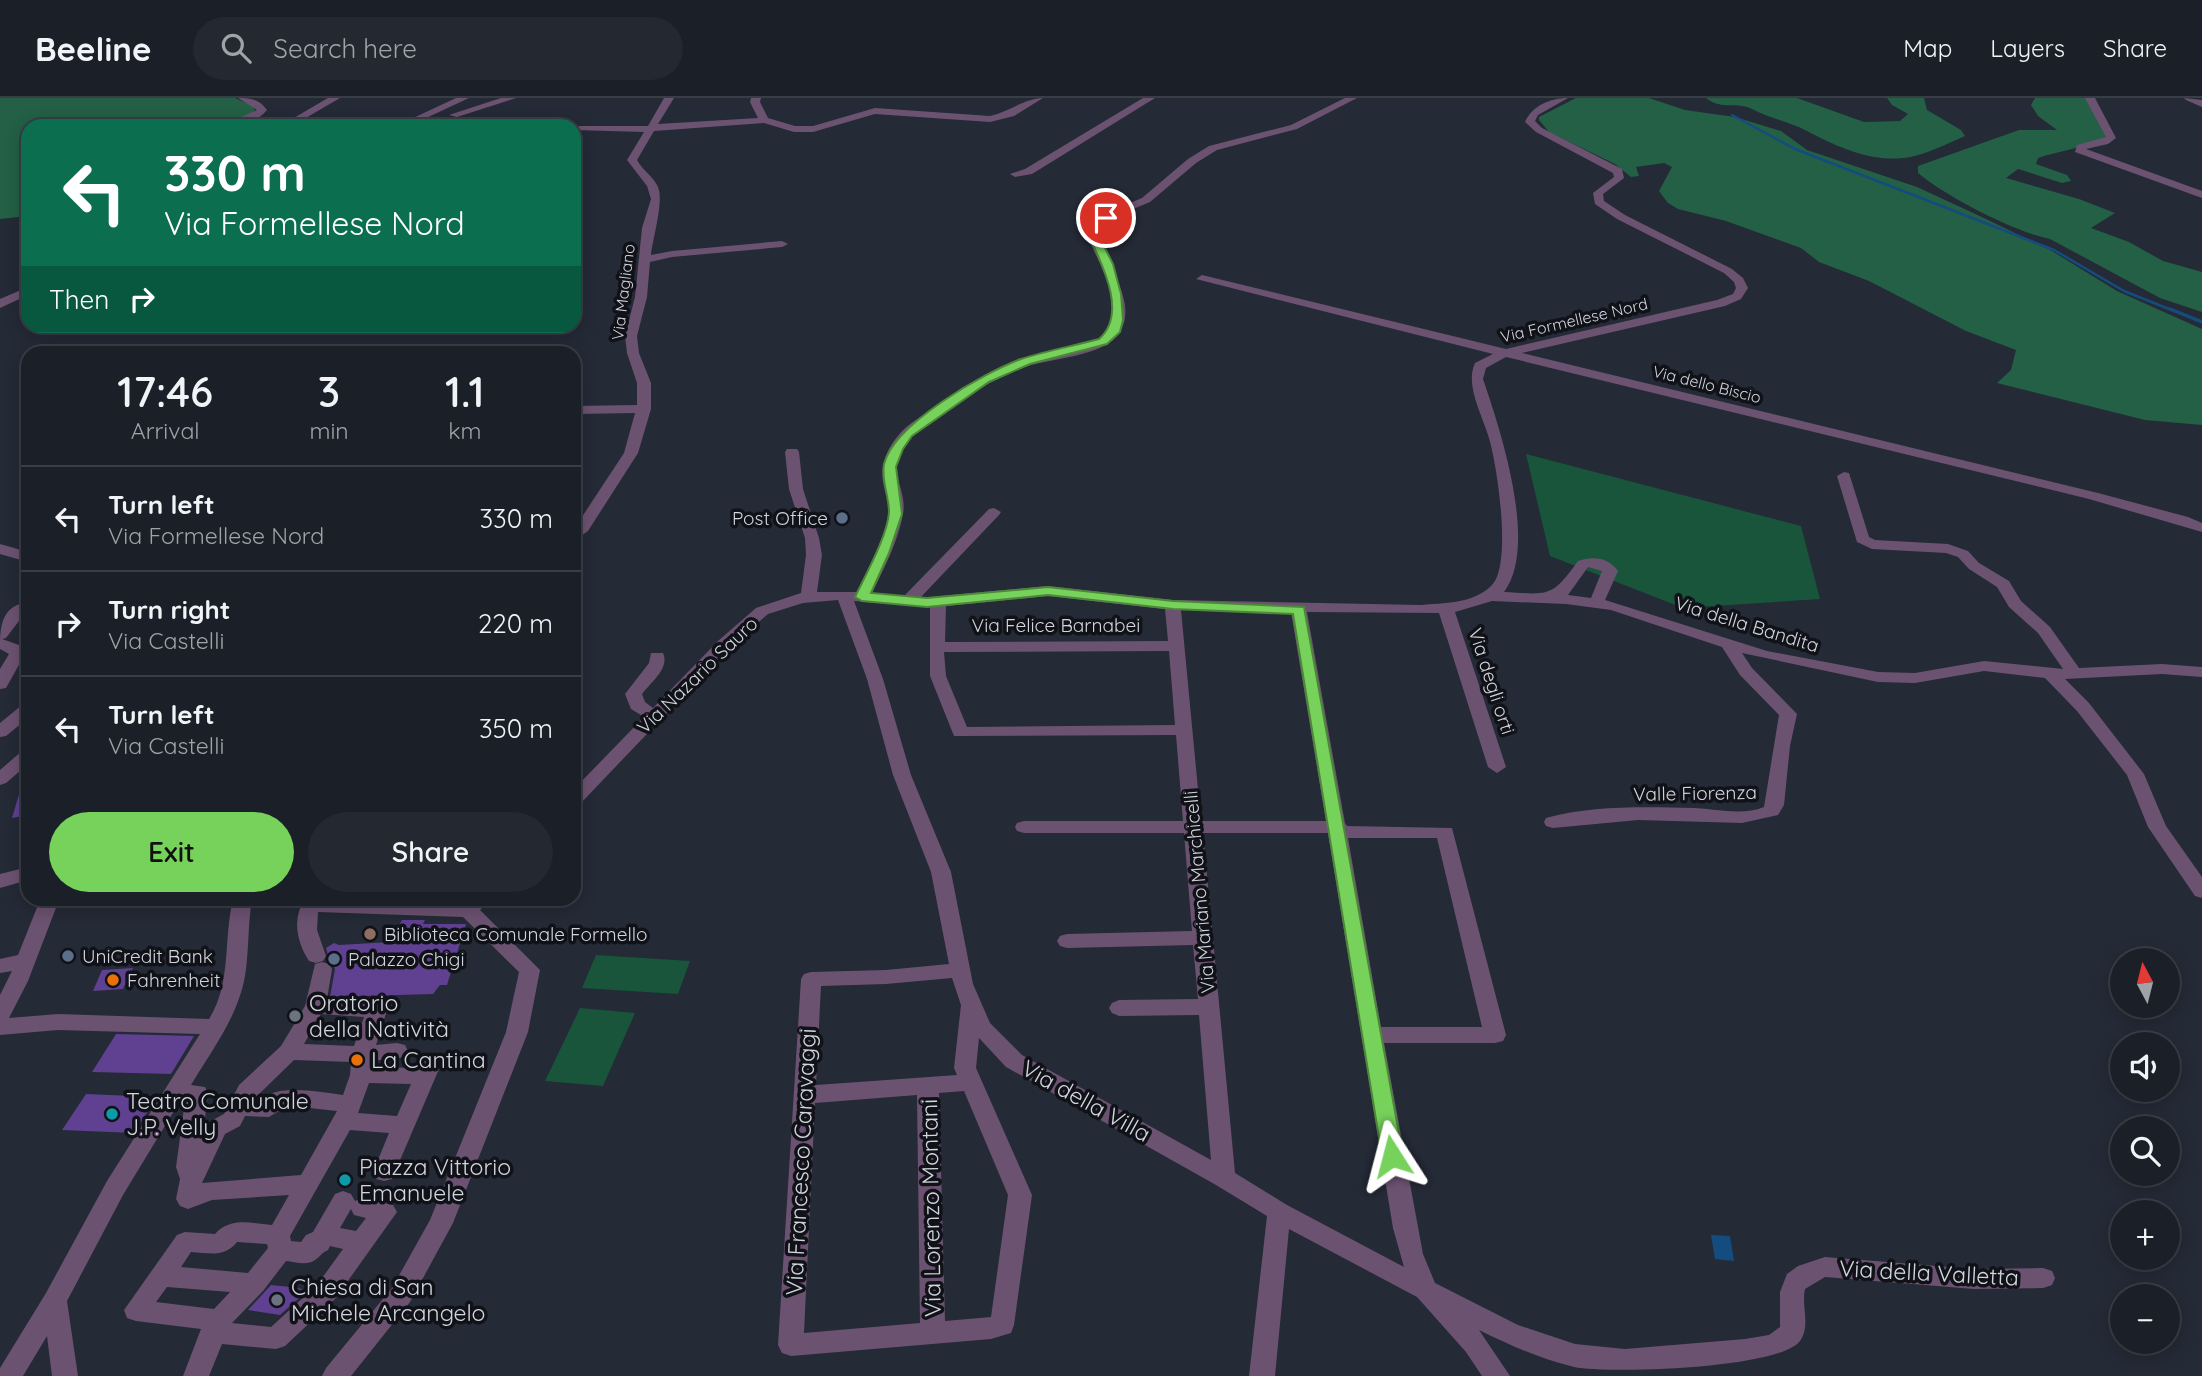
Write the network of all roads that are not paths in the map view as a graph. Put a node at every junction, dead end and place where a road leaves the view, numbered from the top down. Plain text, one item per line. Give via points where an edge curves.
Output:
1 (243, 98) edge
2 (335, 98) edge
3 (464, 98) edge
4 (511, 98) edge
5 (668, 98) edge
6 (757, 98) edge
7 (1038, 98) edge
8 (1150, 98) edge
9 (1352, 98) edge
10 (1563, 98) edge
11 (2090, 98) edge
12 (2189, 98) edge
13 (2202, 104) edge
14 (432, 112) junction
15 (454, 115) junction
16 (246, 119) edge
17 (296, 119) edge
18 (416, 119) edge
19 (455, 119) edge
20 (764, 120) junction
21 (581, 127) edge
22 (649, 128) junction
23 (1015, 174) dead end
24 (2202, 195) edge
25 (782, 244) dead end
26 (644, 260) junction
27 (1202, 279) dead end
28 (21, 294) edge
29 (1, 303) edge
30 (1502, 354) junction
31 (581, 410) edge
32 (644, 410) junction
33 (792, 453) dead end
34 (1844, 476) dead end
35 (994, 512) dead end
36 (2201, 528) edge
37 (581, 530) edge
38 (0, 549) edge
39 (21, 555) edge
40 (853, 596) junction
41 (1490, 596) junction
42 (808, 597) junction
43 (1550, 598) junction
44 (907, 602) junction
45 (939, 602) junction
46 (1595, 603) junction
47 (1173, 605) junction
48 (20, 609) dead end
49 (1446, 609) junction
50 (1299, 610) junction
51 (0, 635) edge
52 (1728, 643) junction
53 (0, 644) edge
54 (1177, 646) junction
55 (936, 647) junction
56 (657, 656) dead end
57 (2202, 672) edge
58 (2050, 673) junction
59 (2075, 674) junction
60 (0, 684) edge
61 (21, 715) edge
62 (654, 716) junction
63 (1184, 730) junction
64 (0, 732) edge
65 (21, 761) edge
66 (1497, 767) dead end
67 (0, 779) edge
68 (581, 793) edge
69 (1553, 822) dead end
70 (1024, 827) dead end
71 (1193, 827) junction
72 (1338, 830) junction
73 (21, 875) edge
74 (0, 881) edge
75 (2202, 891) edge
76 (47, 906) edge
77 (241, 906) edge
78 (308, 906) edge
79 (366, 906) edge
80 (464, 906) edge
81 (476, 906) edge
82 (1203, 937) junction
83 (1067, 942) dead end
84 (25, 961) junction
85 (0, 966) edge
86 (960, 970) junction
87 (971, 1003) junction
88 (315, 1006) junction
89 (1209, 1007) junction
90 (1119, 1008) dead end
91 (0, 1015) edge
92 (0, 1027) edge
93 (216, 1027) junction
94 (1373, 1035) junction
95 (397, 1051) dead end
96 (289, 1052) junction
97 (362, 1064) junction
98 (972, 1082) junction
99 (928, 1086) junction
100 (176, 1093) junction
101 (803, 1095) junction
102 (240, 1107) junction
103 (347, 1113) junction
104 (403, 1125) junction
105 (384, 1172) dead end
106 (1224, 1178) junction
107 (191, 1180) junction
108 (307, 1184) junction
109 (1279, 1212) junction
110 (324, 1235) junction
111 (361, 1242) junction
112 (279, 1243) junction
113 (162, 1276) junction
114 (2043, 1278) dead end
115 (254, 1284) junction
116 (1426, 1290) junction
117 (55, 1301) junction
118 (215, 1326) junction
119 (933, 1331) junction
120 (9, 1376) edge
121 (65, 1376) edge
122 (196, 1376) edge
123 (335, 1376) edge
124 (1262, 1376) edge
125 (1497, 1376) edge

1 - 16 street via 262,110
2 - 17 street
3 - 14 street
4 - 15 street
5 - 22 street, Via Magliano
6 - 20 street
7 - 20 street via 993,119 873,108 813,130
8 - 23 street via 1028,172
9 - 40 street via 1290,129 1213,148 1146,200 1098,224 1094,238 1115,294 1118,320 1114,332 1103,342 1026,362 985,379 908,433 890,467 895,514 883,553
10 - 30 street, Via Formellese Nord via 1532,115 1530,122 1618,171 1619,178 1598,192 1601,203 1728,271 1742,288 1737,296 1721,303
11 - 24 street via 2111,138 2079,150
12 - 13 street
14 - 15 street
14 - 18 street
15 - 19 street
20 - 22 street
21 - 22 street
22 - 26 street, Via Magliano via 632,160 656,195
25 - 26 street
26 - 32 street, Via Magliano via 641,301 631,340 645,388
27 - 30 street, Via dello Biscio
28 - 29 street
30 - 36 street, Via dello Biscio via 2093,496
30 - 41 street, Via Formellese Nord via 1483,363 1476,376 1498,440 1508,506 1508,567 1501,586
31 - 32 street
32 - 37 street, Via Magliano via 631,453
33 - 42 street via 796,489 814,555
34 - 59 street via 1862,539 1963,554 2003,584 2015,604 2042,627
35 - 44 street
38 - 39 street
40 - 42 street, Via Nazario Sauro
40 - 44 street
40 - 86 street, Via della Villa via 902,775 941,872
41 - 43 street, Via della Bandita
41 - 49 street
42 - 62 street, Via Nazario Sauro via 762,611
43 - 46 street, Via della Bandita
43 - 46 street via 1566,589 1582,565 1594,562 1610,571
44 - 45 street
45 - 47 street via 1048,591
45 - 55 street
46 - 52 street, Via della Bandita via 1641,613
47 - 50 street
47 - 54 street, Via Mariano Marchicelli
48 - 51 street
49 - 50 street
49 - 66 street, Via degli orti
50 - 72 street
52 - 58 street, Via della Bandita via 1800,664 1878,677 1920,677 1979,666
52 - 69 street, Valle Fiorenza via 1742,666 1788,714 1771,811 1752,816 1593,816
53 - 60 street via 17,654
54 - 55 street, Via Felice Barnabei
54 - 63 street, Via Mariano Marchicelli
55 - 63 street via 938,676 960,732
56 - 62 street via 657,664 632,694 637,705
57 - 59 street, Via della Bandita via 2162,669
58 - 59 street, Via della Bandita
58 - 75 street via 2083,706 2135,774 2157,827
61 - 64 street
62 - 68 street, Via Nazario Sauro
63 - 71 street, Via Mariano Marchicelli
65 - 67 street
70 - 71 street
71 - 72 street
71 - 82 street, Via Mariano Marchicelli
72 - 94 street
72 - 94 street via 1445,832 1495,1035
73 - 74 street
76 - 84 street
77 - 93 street via 236,971
78 - 88 street via 306,928 319,963
79 - 80 street via 438,911
81 - 123 street via 530,970 517,1032 441,1223 401,1295
82 - 83 street
82 - 89 street, Via Mariano Marchicelli
84 - 85 street
84 - 91 street
86 - 87 street, Via della Villa
86 - 101 street, Via Francesco Caravaggi via 811,979
87 - 98 street via 965,1068
87 - 106 street, Via della Villa via 981,1027 1014,1061
88 - 96 street
88 - 97 street via 377,1010
89 - 90 street
89 - 106 street, Via Mariano Marchicelli
92 - 93 street via 58,1023
93 - 100 street
94 - 116 street via 1410,1254
95 - 97 street
96 - 97 street
96 - 102 street via 247,1091
97 - 103 street
97 - 104 street via 428,1069
98 - 99 street
98 - 119 street via 1020,1195 1002,1325
99 - 101 street
99 - 119 street, Via Lorenzo Montani
100 - 107 street via 197,1093 187,1167
100 - 117 street via 115,1188
101 - 119 street, Via Francesco Caravaggi via 791,1345
102 - 103 street via 269,1108 278,1100 300,1098
102 - 107 street via 232,1120 217,1128
103 - 104 street
103 - 108 street
104 - 105 street
106 - 109 street, Via della Villa
107 - 108 street via 188,1199 206,1191
108 - 112 street
109 - 116 street, Via della Villa
109 - 124 street
110 - 111 street
110 - 111 street via 353,1204 385,1212
110 - 112 street via 307,1253
111 - 118 street via 326,1292 276,1338
112 - 113 street via 230,1232 221,1244 185,1242
112 - 115 street
113 - 115 street
113 - 118 street via 135,1310
114 - 116 street, Via della Valletta via 1974,1279 1825,1268 1795,1281 1792,1331 1779,1342 1629,1360 1571,1355 1528,1342
115 - 118 street
116 - 125 street, Via della Villa
117 - 120 street
117 - 121 street
118 - 122 street

